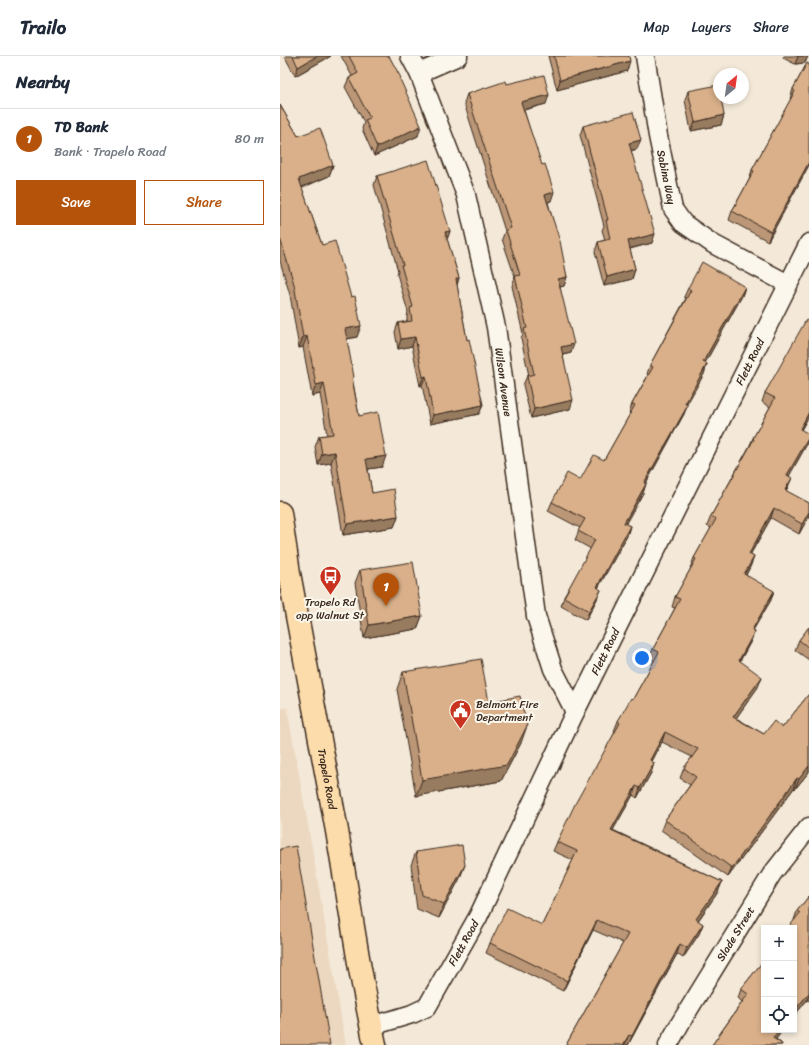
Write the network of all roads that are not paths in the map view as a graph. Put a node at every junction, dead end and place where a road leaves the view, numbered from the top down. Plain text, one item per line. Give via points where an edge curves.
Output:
1 (410, 56) edge
2 (458, 56) edge
3 (645, 56) edge
4 (418, 73) junction
5 (809, 243) edge
6 (788, 284) junction
7 (280, 513) edge
8 (575, 712) junction
9 (809, 827) edge
10 (374, 1036) edge
11 (668, 1045) edge

1 - 4 street, Wilson Avenue
2 - 4 street
3 - 6 street, Sabina Way via 673,209 683,223 713,244
4 - 8 street, Wilson Avenue via 466,195 496,327 536,616 553,669
5 - 6 street, Flett Road
6 - 8 street, Flett Road
7 - 10 main road, Trapelo Road
8 - 10 street, Flett Road via 478,917 426,1007
9 - 11 street, Slade Street via 772,874

